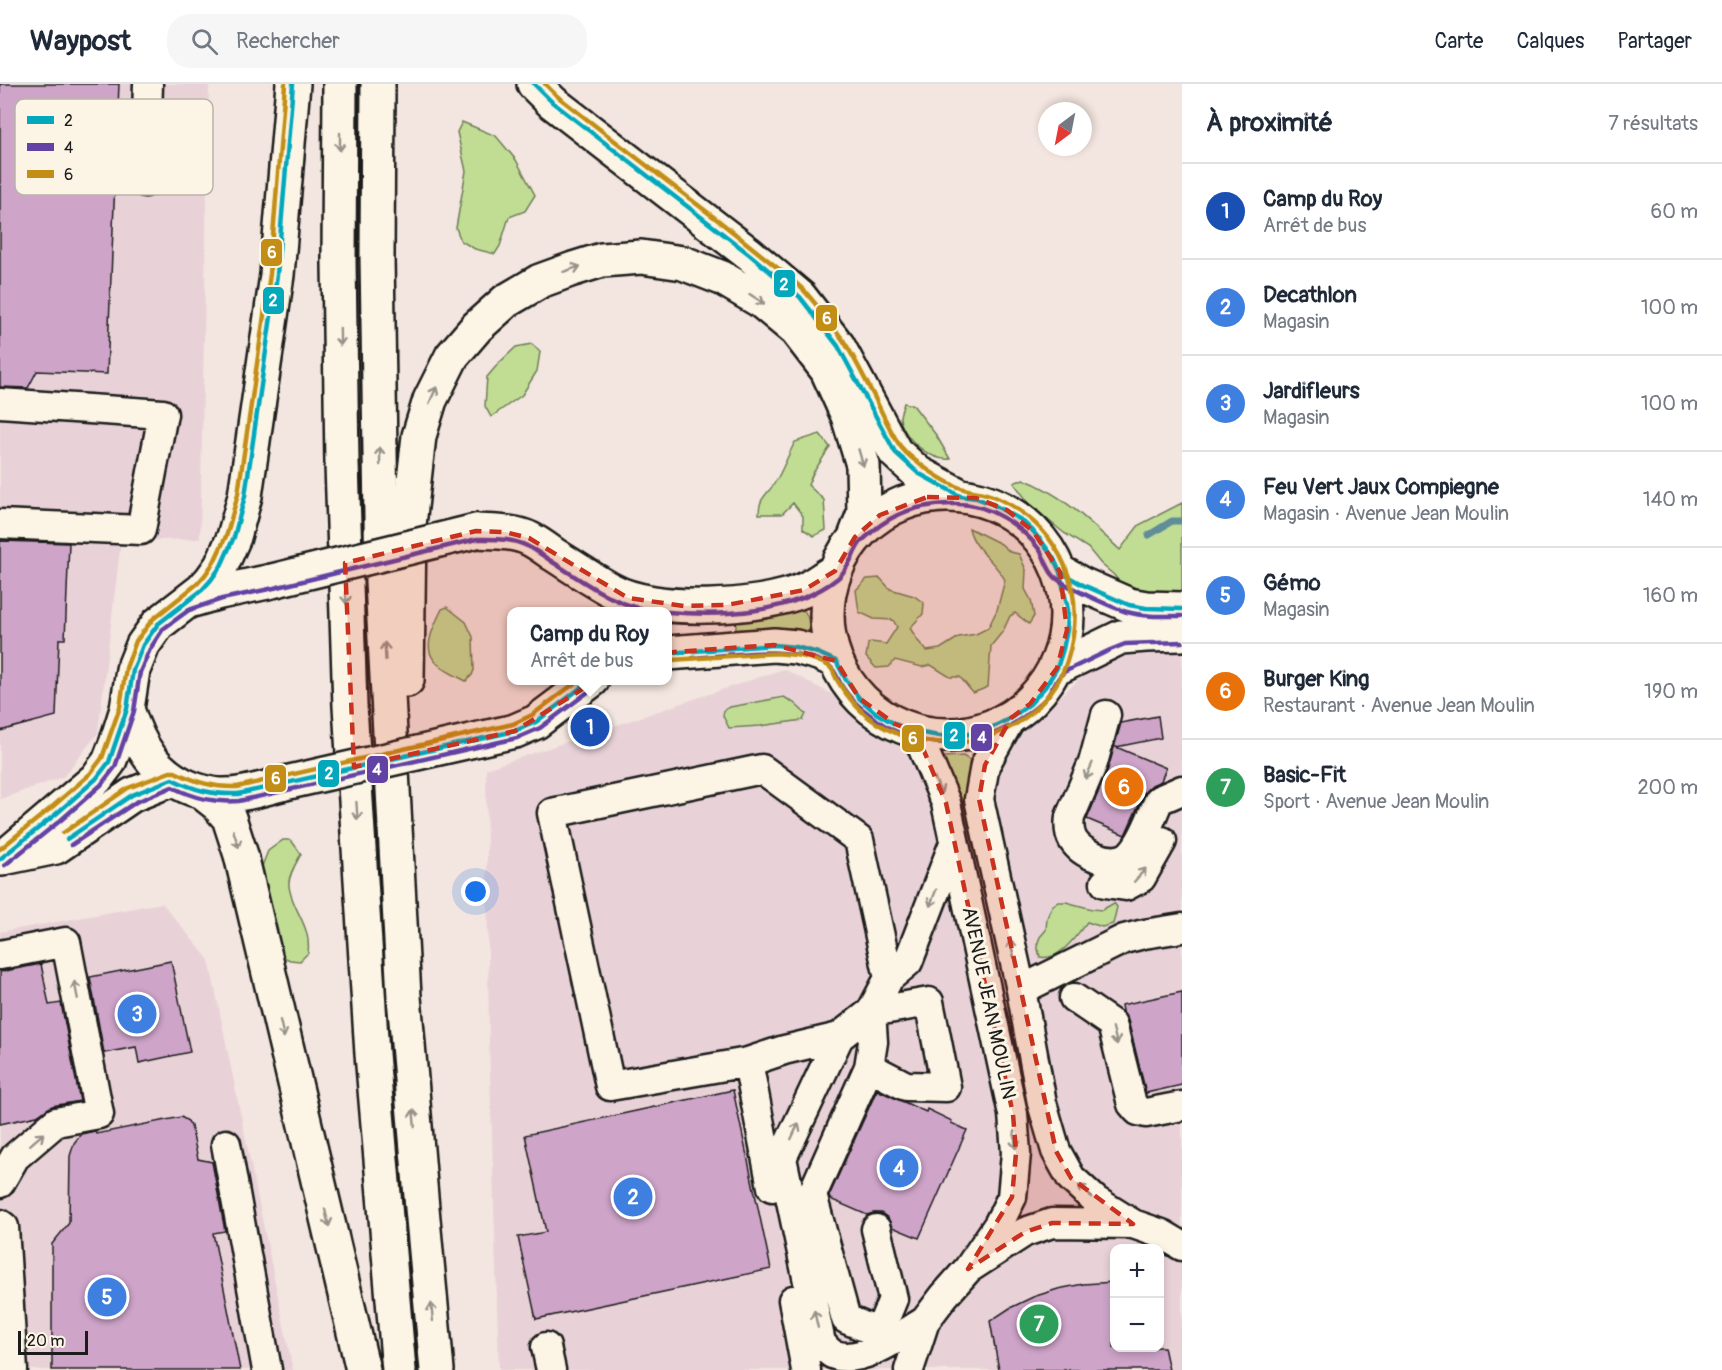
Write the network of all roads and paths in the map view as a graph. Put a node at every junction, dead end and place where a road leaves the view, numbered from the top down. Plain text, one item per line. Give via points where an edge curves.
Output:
1 (148, 84) edge
2 (293, 84) edge
3 (340, 84) edge
4 (378, 84) edge
5 (534, 84) edge
6 (148, 99) edge
7 (0, 403) edge
8 (960, 496) junction
9 (0, 524) edge
10 (855, 537) junction
11 (835, 571) junction
12 (1060, 572) junction
13 (189, 601) junction
14 (1182, 609) edge
15 (1182, 634) edge
16 (672, 653) edge
17 (836, 661) junction
18 (1056, 668) junction
19 (587, 685) edge
20 (127, 710) junction
21 (1106, 715) dead end
22 (1011, 718) junction
23 (916, 732) junction
24 (172, 779) junction
25 (1182, 790) edge
26 (203, 793) junction
27 (1162, 841) dead end
28 (954, 843) junction
29 (1, 859) edge
30 (1106, 883) dead end
31 (1182, 928) edge
32 (0, 955) edge
33 (889, 978) junction
34 (1021, 990) junction
35 (404, 997) junction
36 (1074, 998) dead end
37 (872, 1012) junction
38 (839, 1037) junction
39 (748, 1062) junction
40 (869, 1067) junction
41 (1182, 1106) edge
42 (226, 1144) dead end
43 (0, 1183) edge
44 (0, 1224) edge
45 (1133, 1224) junction
46 (876, 1229) dead end
47 (1182, 1246) edge
48 (968, 1269) junction
49 (925, 1321) junction
50 (13, 1370) edge
51 (267, 1370) edge
52 (363, 1370) edge
53 (399, 1370) edge
54 (437, 1370) edge
55 (806, 1370) edge
56 (872, 1370) edge
57 (877, 1370) edge
58 (909, 1370) edge

1 - 6 street
2 - 13 main road via 277,275 245,496 221,566
3 -> 53 main road via 342,464 350,706 372,1054
35 -> 4 main road via 381,582
5 - 8 main road via 800,297 838,346 895,452 918,473
7 - 9 street via 163,414 141,530
8 - 10 main road via 927,497 895,507
8 - 12 main road via 992,504 1021,520 1044,543
10 - 11 main road
35 -> 10 main road via 411,503 419,436 430,400 452,356 477,327 506,301 540,281 602,260 641,257 684,263 722,278 761,301 796,330 827,370 848,416 863,465 864,513
11 - 13 main road, bridge via 804,590 769,600 727,605 648,603 612,591 530,538 476,531
11 - 17 main road via 827,625
12 - 14 main road via 1129,605
12 - 18 main road via 1068,610 1067,630
13 - 20 main road via 158,624 143,645 133,670
15 - 18 main road via 1121,638
16 - 17 main road via 774,645 796,647
17 - 23 main road via 859,698 876,713
18 - 22 main road via 1030,704
19 - 26 main road, bridge via 536,722 514,731 238,794
20 - 24 main road via 144,751
20 - 29 main road via 109,762 96,779
21 -> 25 street via 1093,763 1070,817 1072,839 1082,850 1111,860 1126,858 1137,848 1159,800
22 - 23 main road via 965,735
34 -> 22 street, AVENUE JEAN MOULIN via 979,799 985,765
23 -> 28 street, AVENUE JEAN MOULIN via 946,802
24 - 26 main road
24 - 29 main road via 132,795 56,847
26 -> 52 main road via 229,818 241,855
30 -> 27 street via 1126,886 1141,878
28 -> 33 street via 908,962
28 -> 48 street, AVENUE JEAN MOULIN via 1013,1114 1017,1154 1012,1197
31 - 34 street via 1124,939
43 -> 32 street via 15,1157 56,1122 99,1114 66,942
33 - 37 street
33 - 39 street via 859,840 762,769 552,813 610,1086
45 -> 34 street, AVENUE JEAN MOULIN via 1096,1201 1071,1178 1056,1151 1042,1103
54 -> 35 main road
36 -> 41 street via 1112,1024 1132,1104 1138,1111
37 - 38 street
37 - 40 street
37 - 40 street via 929,1002 946,1087 906,1086
38 - 39 street
49 -> 38 street via 875,1351 848,1357 834,1355 821,1343 782,1158
39 - 55 street
40 - 46 street via 812,1195 846,1319 879,1333 893,1299
42 - 51 street
44 - 50 street via 4,1227
45 - 47 street, AVENUE JEAN MOULIN
45 - 48 street, AVENUE JEAN MOULIN via 1052,1223 1025,1232
48 - 49 street, AVENUE JEAN MOULIN
49 - 58 street, AVENUE JEAN MOULIN
56 - 57 street

